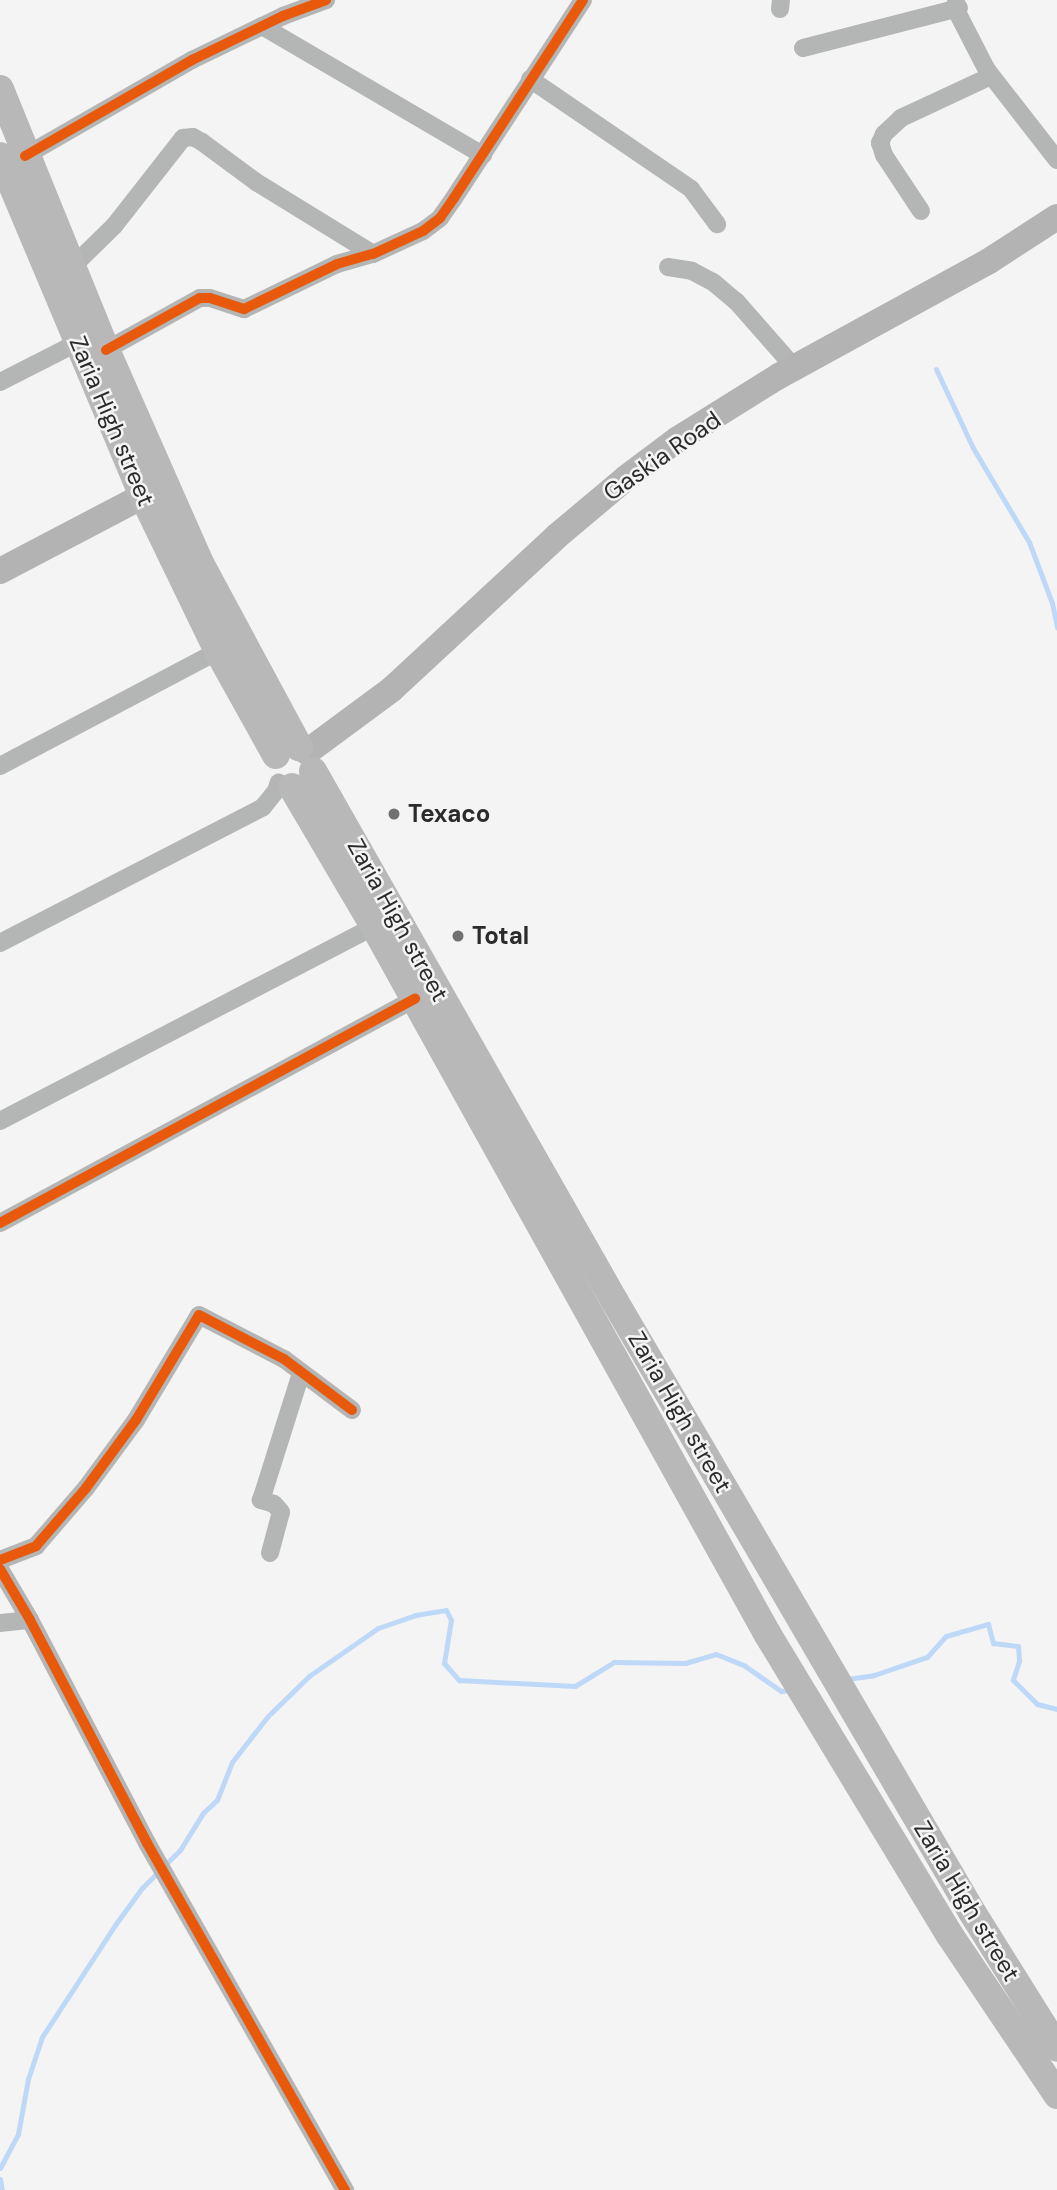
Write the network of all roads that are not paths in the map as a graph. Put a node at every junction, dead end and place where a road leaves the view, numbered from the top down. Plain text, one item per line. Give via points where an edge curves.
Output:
1 (326, 0) edge
2 (583, 0) edge
3 (957, 4) edge
4 (262, 26) junction
5 (803, 48) dead end
6 (991, 76) junction
7 (530, 79) junction
8 (0, 89) edge
9 (483, 155) junction
10 (1057, 160) edge
11 (9, 170) edge
12 (921, 211) dead end
13 (1055, 221) edge
14 (717, 224) dead end
15 (373, 254) junction
16 (72, 267) junction
17 (668, 267) dead end
18 (78, 343) junction
19 (106, 350) junction
20 (794, 368) junction
21 (0, 382) edge
22 (143, 496) junction
23 (0, 571) edge
24 (218, 651) junction
25 (0, 766) edge
26 (294, 766) junction
27 (374, 926) junction
28 (0, 943) edge
29 (415, 999) junction
30 (0, 1121) edge
31 (0, 1223) edge
32 (301, 1373) junction
33 (352, 1410) dead end
34 (270, 1553) dead end
35 (0, 1560) edge
36 (0, 1569) edge
37 (30, 1620) junction
38 (0, 1623) edge
39 (1057, 2048) edge
40 (1057, 2095) edge
41 (345, 2190) edge

1 - 4 street
2 - 7 street
3 - 5 street
3 - 6 street via 972,46
4 - 9 street
4 - 11 street via 192,60
6 - 10 street
6 - 12 street via 901,118 884,134 880,142 884,155
7 - 9 street
7 - 14 street via 691,189
8 - 11 main road, Zaria High street
9 - 15 street via 440,218 403,242
11 - 16 main road, Zaria High street
11 - 18 main road, Zaria High street
13 - 20 main road, Gaskia Road
15 - 16 street via 246,176 202,142 183,138 114,226
15 - 19 street via 337,264 244,309 200,298
16 - 19 main road, Zaria High street
17 - 20 street via 692,271 713,282 736,301
18 - 21 street
18 - 22 main road, Zaria High street
19 - 26 main road, Zaria High street
20 - 26 main road, Gaskia Road via 678,439 626,478 392,689
22 - 23 main road
22 - 24 main road, Zaria High street
24 - 25 street
24 - 26 main road, Zaria High street
26 - 27 main road, Zaria High street
26 - 28 street via 263,807
26 - 39 main road, Zaria High street
27 - 29 main road, Zaria High street
27 - 30 street
29 - 31 street
29 - 40 main road, Zaria High street via 768,1635 949,1934
32 - 33 street
32 - 34 street via 261,1500 281,1512
32 - 35 street via 284,1359 199,1315 136,1420 86,1488 36,1546
36 - 37 street
37 - 38 street
37 - 41 street via 147,1843

